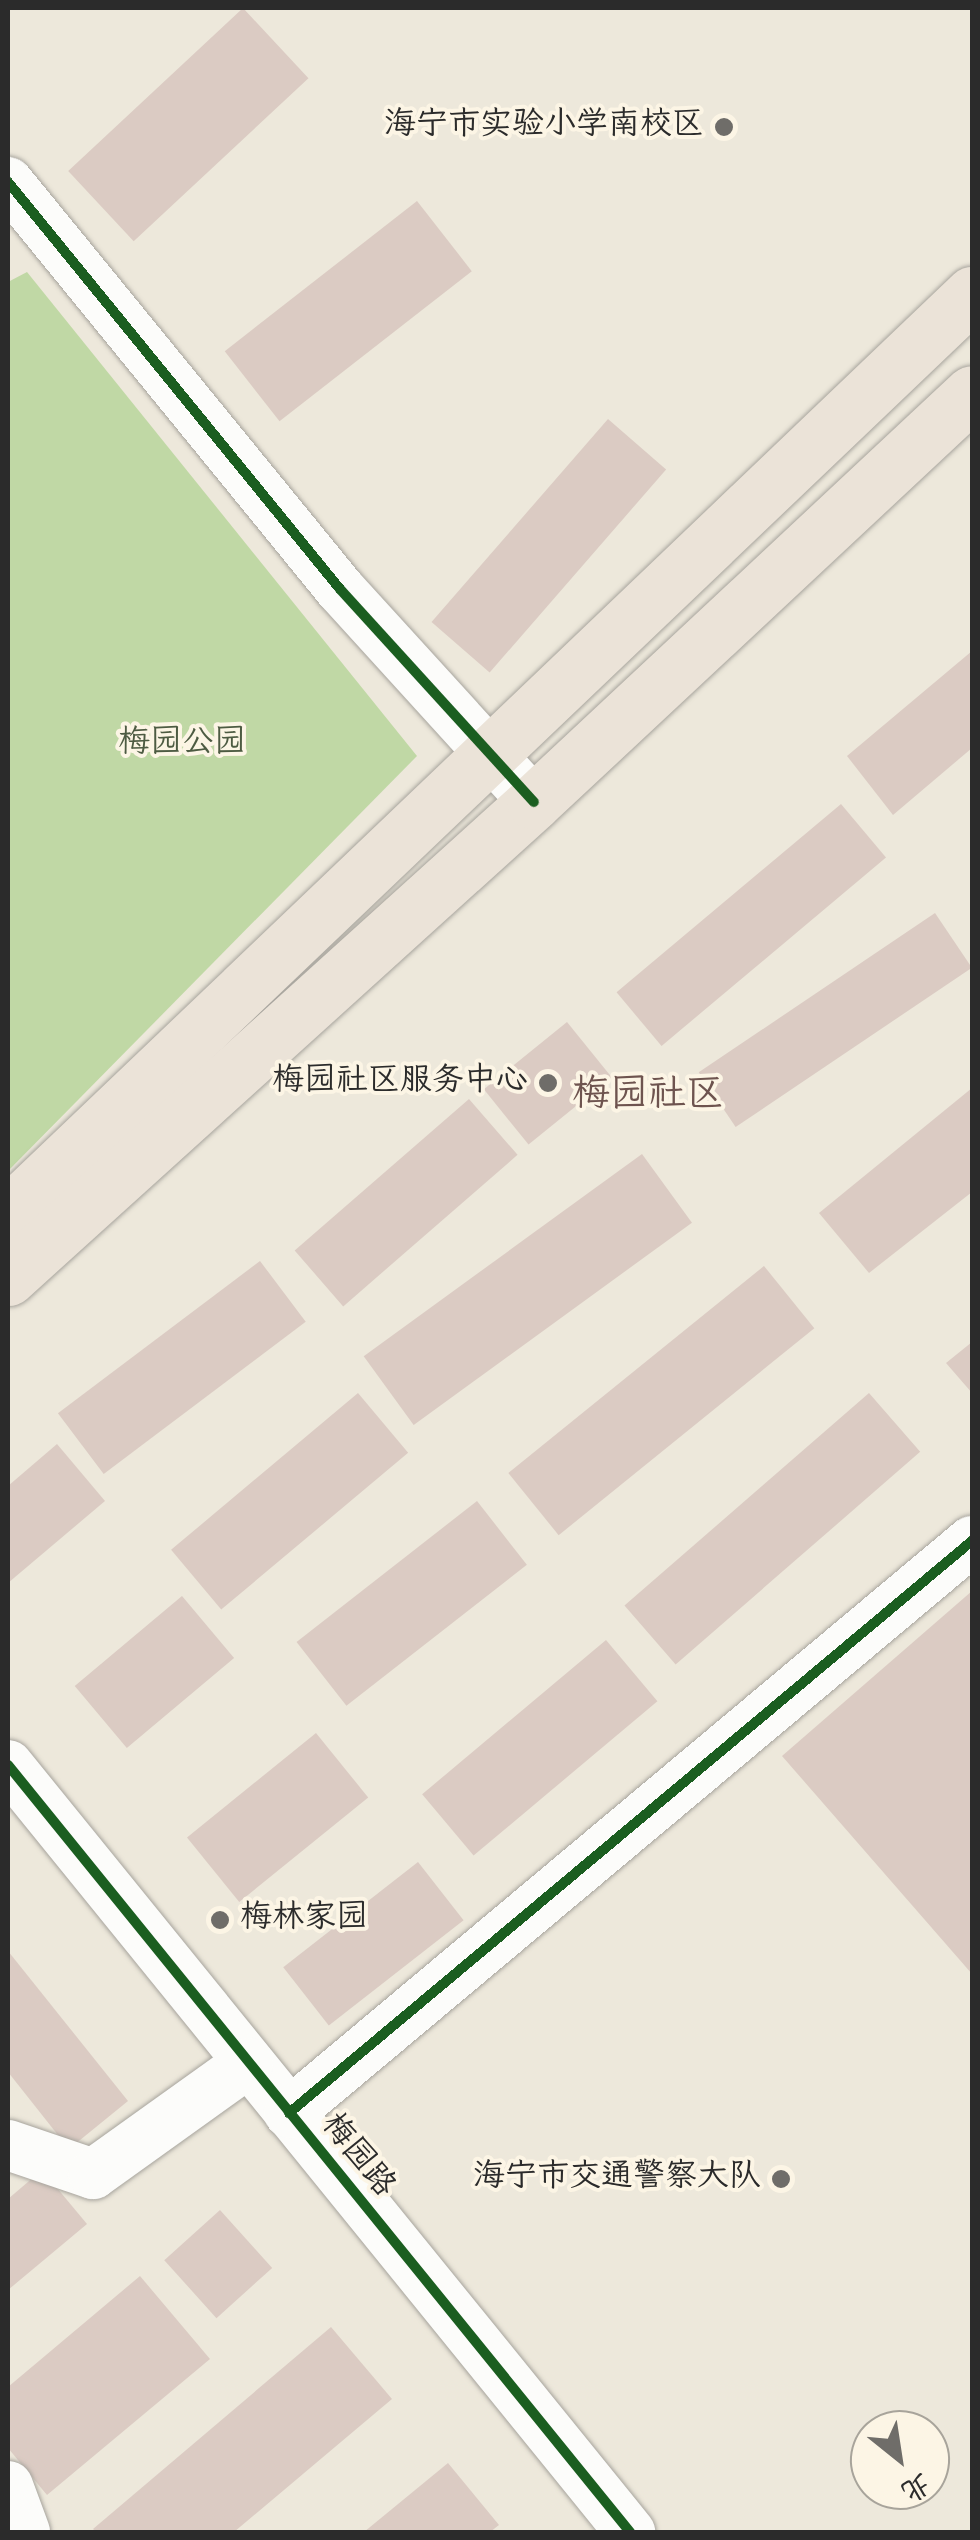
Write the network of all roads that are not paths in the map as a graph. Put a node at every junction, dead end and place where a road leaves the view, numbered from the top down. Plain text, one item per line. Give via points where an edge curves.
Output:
1 (8, 182) edge
2 (972, 294) edge
3 (972, 393) edge
4 (493, 752) junction
5 (534, 802) junction
6 (8, 1214) edge
7 (8, 1278) edge
8 (972, 1541) edge
9 (8, 1765) edge
10 (248, 2063) junction
11 (8, 2110) edge
12 (288, 2113) junction
13 (20, 2150) edge
14 (8, 2486) edge
15 (25, 2532) edge
16 (630, 2532) edge

1 - 4 street via 340,589
2 - 4 main road
3 - 5 main road
4 - 5 street
4 - 6 main road
5 - 7 main road
8 - 12 street
9 - 10 street, 梅园路
10 - 12 street, 梅园路
10 - 13 street via 93,2174
11 - 13 street
12 - 16 street, 梅园路
14 - 15 street

